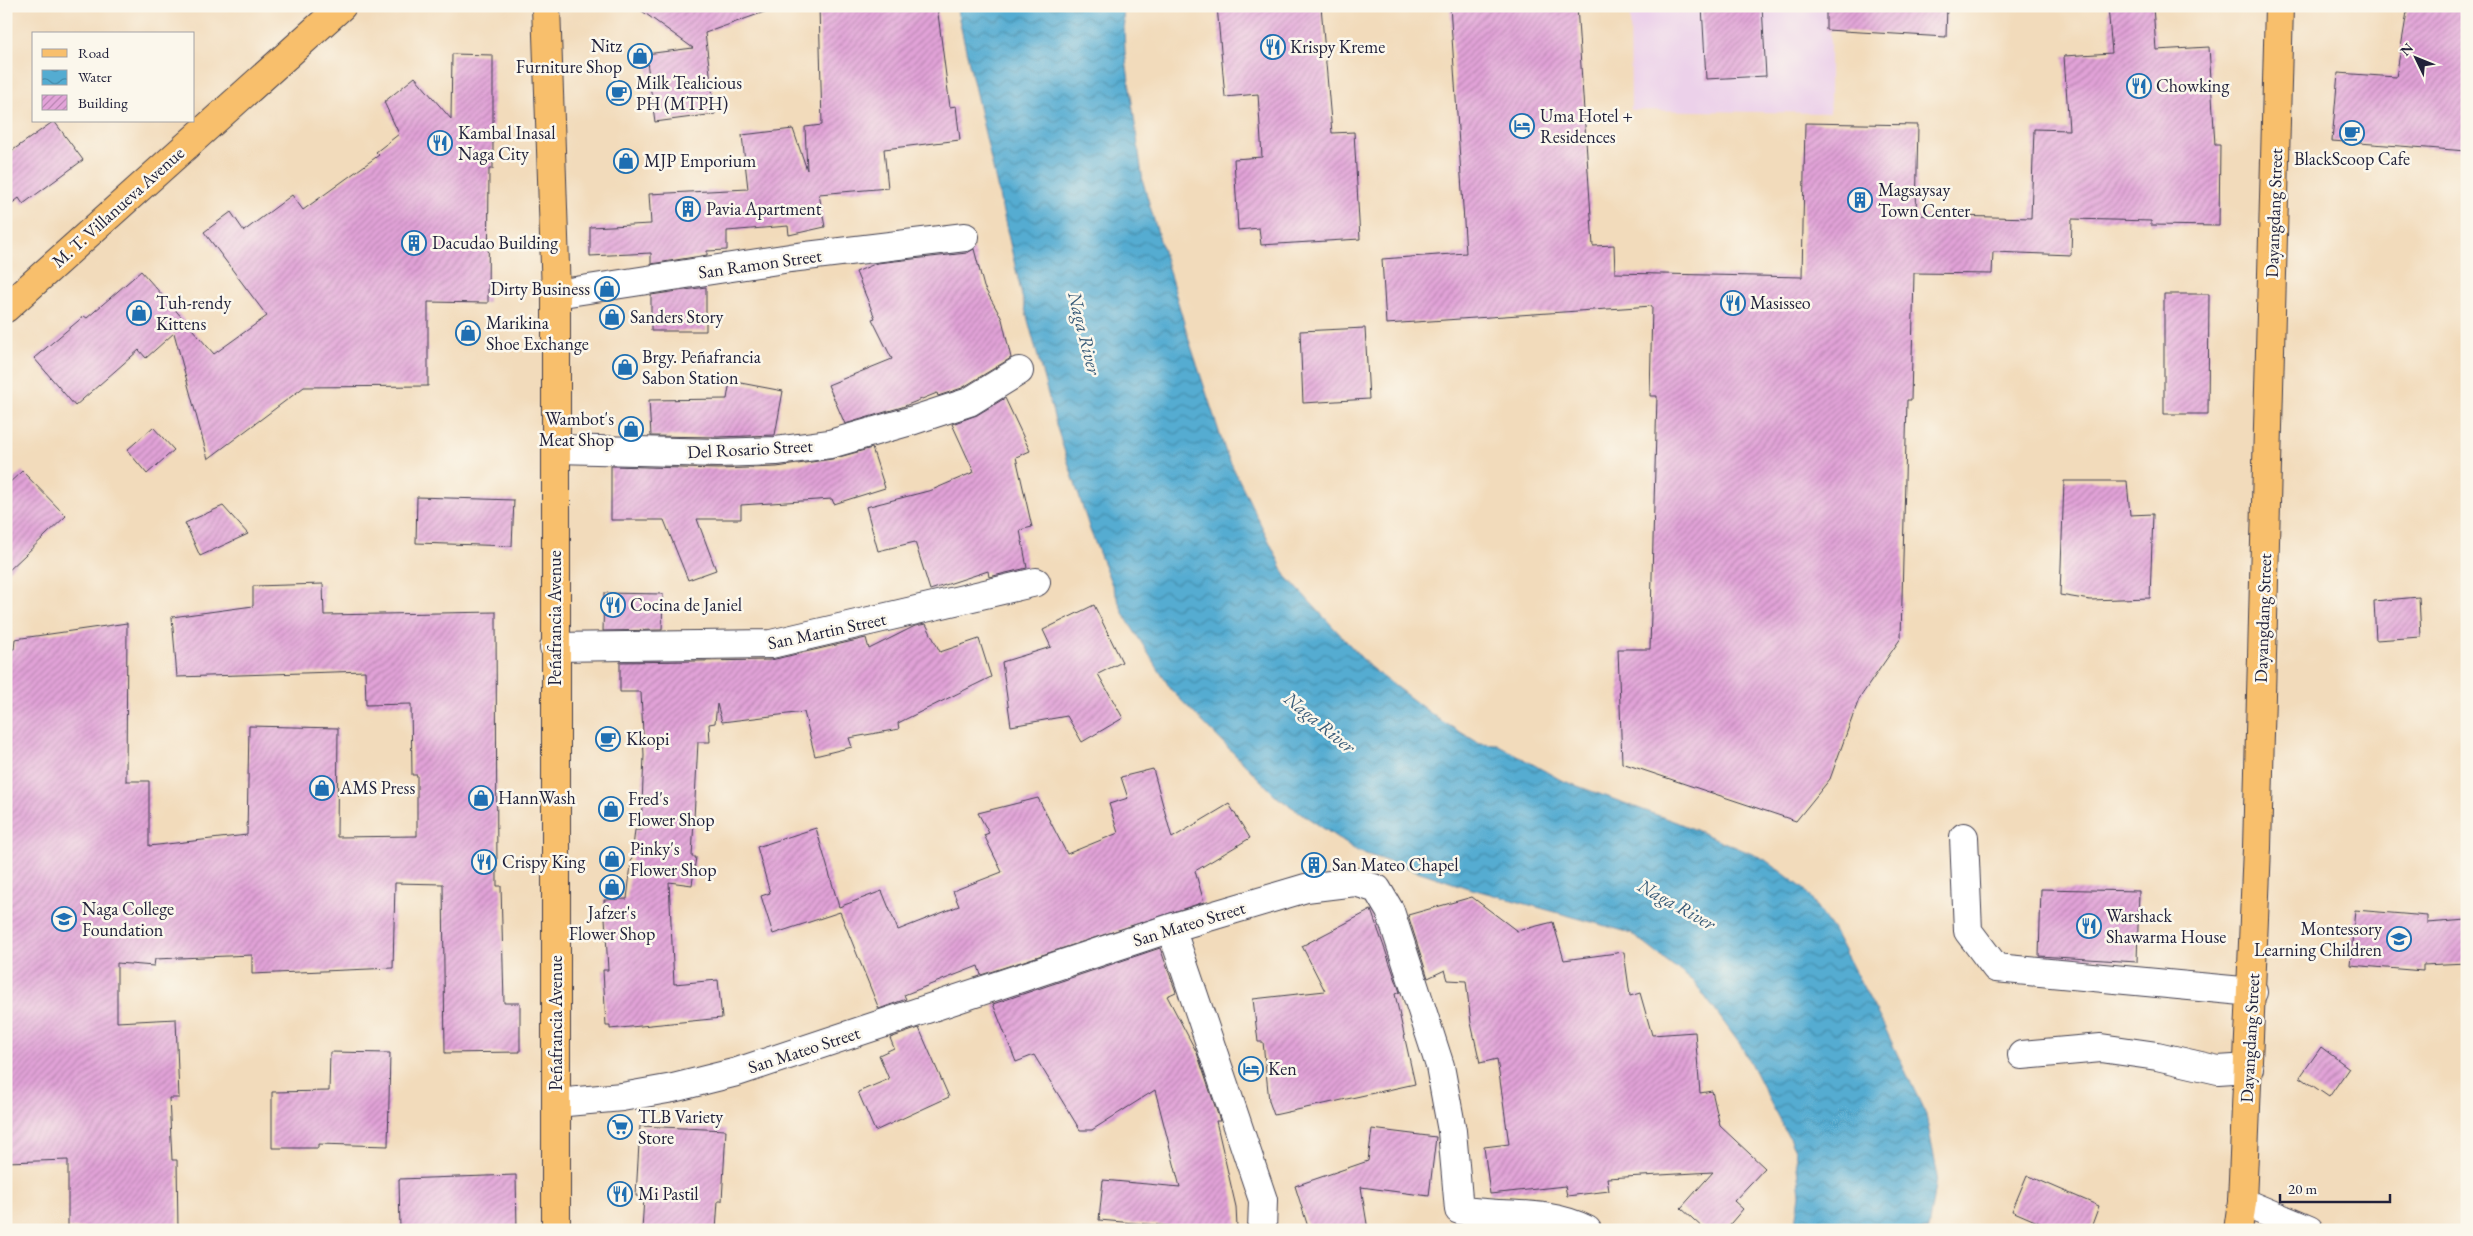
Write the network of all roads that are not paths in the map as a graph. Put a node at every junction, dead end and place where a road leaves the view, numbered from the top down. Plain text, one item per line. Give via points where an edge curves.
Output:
1 (342, 6) edge
2 (546, 6) edge
3 (2279, 6) edge
4 (964, 238) dead end
5 (556, 294) junction
6 (8, 303) edge
7 (1019, 371) dead end
8 (556, 449) junction
9 (1036, 582) dead end
10 (554, 647) junction
11 (1964, 838) dead end
12 (1171, 928) junction
13 (2253, 992) junction
14 (2022, 1055) dead end
15 (2249, 1068) junction
16 (556, 1103) junction
17 (2242, 1202) junction
18 (556, 1230) edge
19 (1262, 1230) edge
20 (1587, 1230) edge
21 (2238, 1230) edge
22 (2309, 1230) edge

1 - 6 main road, M. T. Villanueva Avenue
2 - 5 main road, Peñafrancia Avenue
3 - 13 main road, Dayangdang Street
4 - 5 street, San Ramon Street via 790,258
5 - 8 main road, Peñafrancia Avenue
7 - 8 street, Del Rosario Street via 969,402 830,444 776,451 718,453
8 - 10 main road, Peñafrancia Avenue
9 - 10 street, San Martin Street via 771,644
10 - 16 main road, Peñafrancia Avenue
11 - 13 street via 1968,931 1996,968
12 - 16 street, San Mateo Street via 737,1072 622,1097
12 - 19 street via 1263,1200
12 - 20 street, San Mateo Street via 1306,888 1355,882 1377,889 1390,911 1440,1066 1452,1130 1459,1210 1526,1213
13 - 15 main road, Dayangdang Street
14 - 15 street via 2101,1048 2158,1056 2218,1070
15 - 17 main road, Dayangdang Street
16 - 18 main road, Peñafrancia Avenue
17 - 21 main road, Dayangdang Street
17 - 22 street

